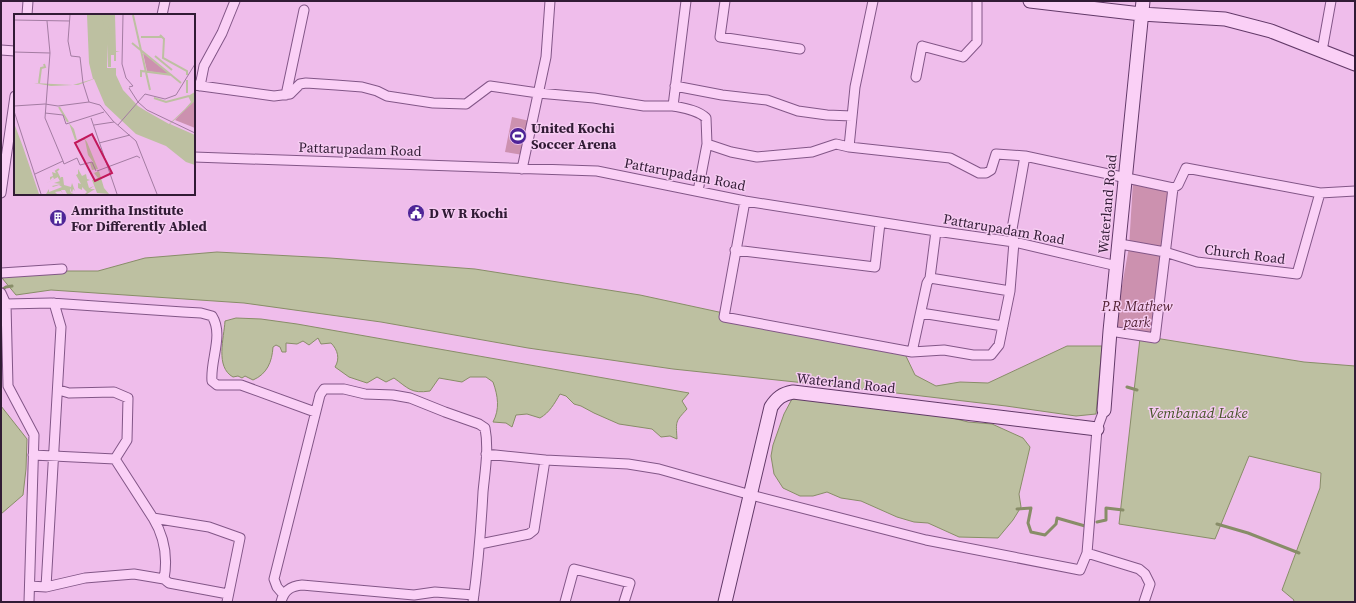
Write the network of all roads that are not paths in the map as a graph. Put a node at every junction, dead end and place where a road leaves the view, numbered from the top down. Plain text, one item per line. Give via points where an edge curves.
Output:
1 (28, 1) edge
2 (165, 1) edge
3 (235, 1) edge
4 (550, 1) edge
5 (686, 1) edge
6 (725, 1) edge
7 (874, 1) edge
8 (977, 1) edge
9 (1030, 1) edge
10 (1331, 1) edge
11 (1142, 8) edge
12 (304, 10) dead end
13 (26, 14) edge
14 (162, 14) edge
15 (800, 49) dead end
16 (1, 50) edge
17 (14, 51) edge
18 (1322, 51) junction
19 (1355, 64) edge
20 (916, 77) dead end
21 (197, 86) edge
22 (675, 86) junction
23 (538, 93) junction
24 (286, 95) junction
25 (673, 106) junction
26 (14, 112) edge
27 (852, 116) junction
28 (707, 144) junction
29 (849, 147) junction
30 (1025, 156) junction
31 (195, 157) edge
32 (11, 159) edge
33 (522, 169) junction
34 (1125, 177) junction
35 (1173, 188) junction
36 (698, 191) junction
37 (1355, 191) edge
38 (1320, 192) junction
39 (1, 194) edge
40 (745, 201) junction
41 (880, 223) junction
42 (936, 231) junction
43 (1014, 242) junction
44 (1120, 244) junction
45 (735, 250) junction
46 (1165, 252) junction
47 (1117, 266) junction
48 (62, 269) dead end
49 (1, 273) edge
50 (930, 278) junction
51 (1010, 291) junction
52 (3, 298) edge
53 (54, 303) junction
54 (921, 313) junction
55 (1003, 326) junction
56 (1110, 331) junction
57 (912, 352) junction
58 (58, 390) junction
59 (1104, 410) joint
60 (316, 412) junction
61 (1098, 429) junction
62 (486, 454) junction
63 (33, 455) junction
64 (53, 456) junction
65 (115, 459) junction
66 (545, 460) junction
67 (751, 495) junction
68 (153, 518) junction
69 (480, 544) junction
70 (1087, 553) junction
71 (164, 579) junction
72 (30, 586) junction
73 (46, 588) junction
74 (228, 598) edge
75 (282, 598) edge
76 (473, 598) edge
77 (29, 602) edge
78 (565, 602) edge
79 (624, 602) edge
80 (725, 602) edge
81 (1144, 602) edge

1 - 13 street
2 - 14 street
3 - 21 street
4 - 23 street via 546,57
5 - 22 street
6 - 15 street via 720,37
7 - 27 street via 855,87
8 - 20 street via 977,42 962,57 922,46
9 - 11 main road
10 - 18 street
11 - 18 main road via 1225,19 1271,31
11 - 34 main road, Waterland Road
12 - 24 street
16 - 17 street
18 - 19 main road
21 - 24 street via 260,95
22 - 25 street
22 - 27 street via 767,100 798,111
23 - 24 street via 490,86 466,104 432,103 387,96 377,90 362,87 306,83 300,84
23 - 25 street via 644,106
23 - 33 street
25 - 28 street via 691,110 706,118
26 - 32 street
27 - 29 street
28 - 29 street via 756,157 812,152 836,144
28 - 36 street
29 - 30 street via 950,158 980,173 991,170 996,154
30 - 34 street
30 - 43 street via 1012,229
31 - 33 street, Pattarupadam Road
32 - 39 street
33 - 36 street, Pattarupadam Road via 597,171
34 - 35 street
34 - 44 main road, Waterland Road
35 - 38 street via 1178,185 1186,168
35 - 46 street
36 - 40 street, Pattarupadam Road
37 - 38 street
38 - 46 street, Church Road via 1297,274 1197,262
40 - 41 street, Pattarupadam Road
40 - 45 street
41 - 42 street, Pattarupadam Road
41 - 45 street via 875,268
42 - 43 street, Pattarupadam Road
42 - 50 street
43 - 47 street, Pattarupadam Road
43 - 51 street
44 - 46 street, Church Road
44 - 47 main road, Waterland Road
45 - 57 street via 724,317
46 - 56 street via 1155,338
47 - 56 main road, Waterland Road
48 - 49 street
50 - 51 street
50 - 54 street
51 - 55 street
52 - 53 street
52 - 63 street via 8,386 34,435
53 - 58 street via 62,327
53 - 60 street via 201,313 212,316 216,322 212,381 217,385 241,385
54 - 55 street
54 - 57 street
55 - 57 street via 999,345 991,355 944,350
56 - 59 main road, Waterland Road
58 - 64 street
58 - 65 street via 69,393 114,392 128,398 127,440
59 - 61 street
60 - 62 street via 324,389 344,389 365,394 410,398 485,428
60 - 75 street via 274,579
61 - 67 main road, Waterland Road via 793,392 777,398 771,407
61 - 70 street
62 - 66 street
62 - 69 street
63 - 64 street
63 - 72 street
64 - 65 street
64 - 73 street
65 - 68 street
66 - 67 street via 628,464 659,469
66 - 69 street via 534,530 529,534
67 - 70 street via 926,540 1052,566 1080,570
67 - 80 main road, Waterland Road
68 - 71 street via 160,529 165,553
68 - 74 street via 209,527 240,538
69 - 76 street
70 - 81 street via 1140,569 1150,584
71 - 73 street via 134,574 85,578
71 - 74 street via 169,583
72 - 73 street
72 - 77 street
75 - 76 street via 294,586 302,585 414,595 435,592
78 - 79 street via 574,569 630,582

